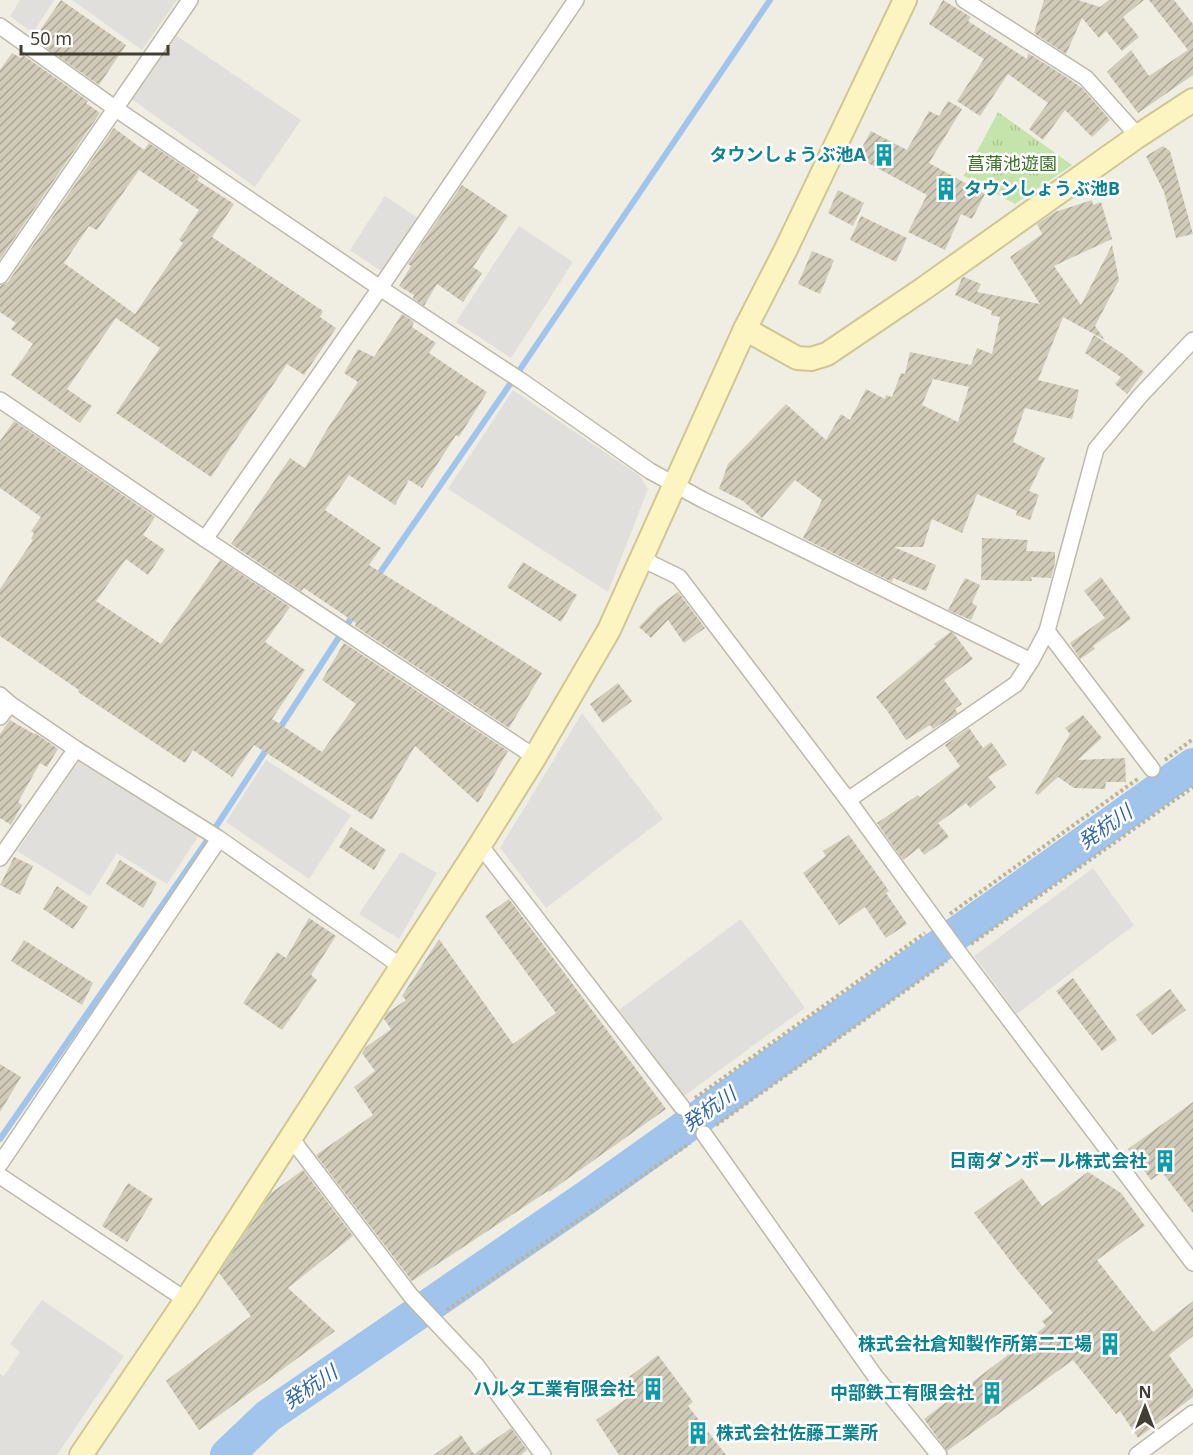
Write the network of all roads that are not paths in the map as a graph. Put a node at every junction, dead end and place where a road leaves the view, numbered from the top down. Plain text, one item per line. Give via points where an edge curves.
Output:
1 (190, 0) edge
2 (576, 0) edge
3 (905, 0) edge
4 (964, 0) edge
5 (0, 26) edge
6 (1193, 100) edge
7 (117, 109) junction
8 (1138, 136) junction
9 (0, 276) edge
10 (380, 288) junction
11 (745, 329) junction
12 (1193, 340) edge
13 (0, 400) edge
14 (674, 483) junction
15 (205, 539) junction
16 (642, 559) junction
17 (1047, 631) junction
18 (1031, 661) junction
19 (5, 699) edge
20 (0, 717) edge
21 (76, 749) junction
22 (535, 757) junction
23 (1152, 769) road end
24 (848, 800) junction
25 (218, 838) junction
26 (480, 845) junction
27 (3, 849) edge
28 (402, 967) junction
29 (682, 1107) road end
30 (704, 1134) road end
31 (291, 1138) junction
32 (0, 1164) edge
33 (0, 1176) edge
34 (1193, 1263) edge
35 (186, 1300) junction
36 (1193, 1413) edge
37 (81, 1455) edge
38 (543, 1455) edge
39 (939, 1455) edge
40 (1137, 1455) edge

1 - 7 street
2 - 10 street
3 - 11 street
4 - 8 street via 1086,78
5 - 7 street
6 - 8 street
7 - 9 street
7 - 10 street
8 - 11 street via 827,354 811,359 797,357
10 - 14 street via 650,471
10 - 15 street
11 - 14 street
12 - 17 street via 1096,449
13 - 15 street
14 - 16 street
14 - 18 street
15 - 22 street
16 - 22 street via 609,630
16 - 24 street via 679,577
17 - 18 street
17 - 23 street
18 - 24 street via 1016,684
19 - 20 street
19 - 21 street
21 - 25 street
21 - 27 street
22 - 26 street
24 - 34 street
25 - 28 street
25 - 32 street
26 - 28 street
26 - 29 street
28 - 31 street
30 - 39 street via 875,1376
31 - 35 street
31 - 38 street via 411,1296 477,1366
33 - 35 street
35 - 37 street
36 - 40 street

